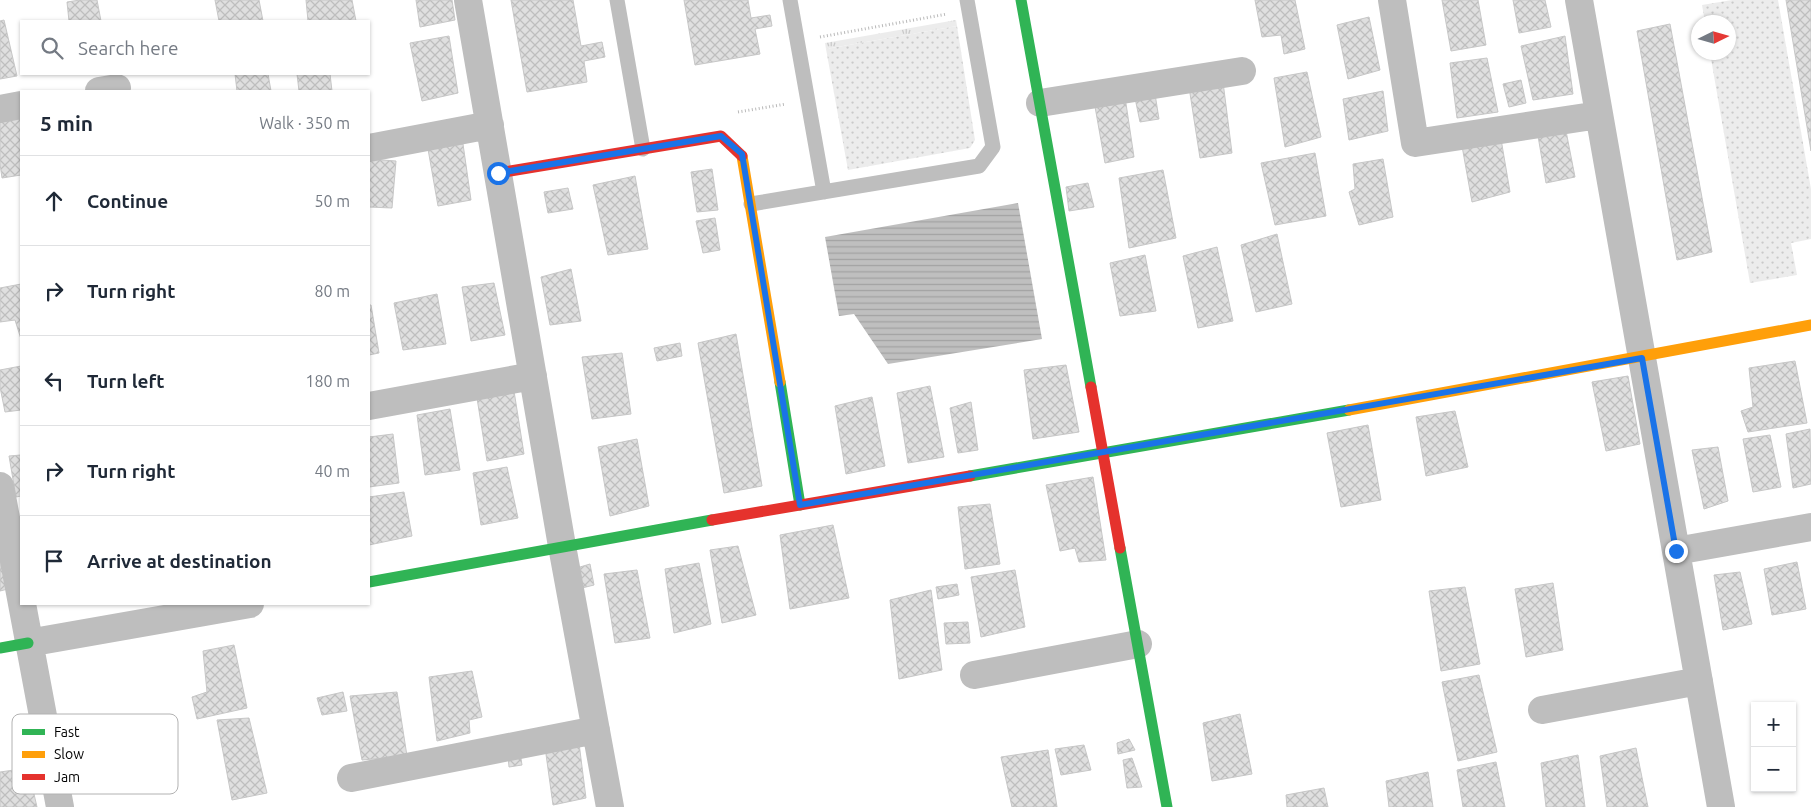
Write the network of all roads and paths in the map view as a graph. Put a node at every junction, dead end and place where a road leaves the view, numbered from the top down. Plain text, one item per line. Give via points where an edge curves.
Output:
1 (468, 0) edge
2 (617, 0) edge
3 (790, 0) edge
4 (1021, 0) edge
5 (1392, 0) edge
6 (1579, 0) edge
7 (968, 5) edge
8 (797, 40) junction
9 (1242, 71) dead end
10 (790, 103) dead end
11 (1040, 103) junction
12 (20, 105) edge
13 (0, 109) edge
14 (735, 112) dead end
15 (1599, 115) junction
16 (490, 126) junction
17 (370, 148) edge
18 (643, 148) junction
19 (498, 173) junction
20 (824, 192) junction
21 (751, 204) junction
22 (1811, 325) edge
23 (1642, 358) junction
24 (533, 376) junction
25 (370, 406) edge
26 (1103, 454) junction
27 (0, 486) edge
28 (800, 505) junction
29 (1811, 527) edge
30 (562, 546) junction
31 (1676, 551) junction
32 (370, 582) edge
33 (20, 598) edge
34 (21, 605) edge
35 (244, 605) edge
36 (28, 643) junction
37 (1138, 644) junction
38 (0, 648) edge
39 (974, 675) dead end
40 (1699, 681) junction
41 (1542, 710) dead end
42 (42, 714) edge
43 (596, 730) junction
44 (351, 778) dead end
45 (57, 794) edge
46 (60, 807) edge
47 (610, 807) edge
48 (1167, 807) edge
49 (1721, 807) edge

1 - 16 street
2 - 18 lane
3 - 8 lane
4 - 11 street
5 - 15 street via 1415,143
6 - 15 street
7 - 8 path
7 - 20 lane via 993,147 978,166
8 - 20 lane
9 - 11 street
10 - 14 path
11 - 26 street
12 - 13 street
15 - 23 street
16 - 17 street
16 - 19 street
18 - 19 street
18 - 21 street via 721,136 742,154
19 - 24 street
20 - 21 lane
21 - 28 street
22 - 23 street
23 - 26 street
23 - 31 street
24 - 25 street
24 - 30 street
26 - 28 street
26 - 37 street
27 - 33 street
28 - 30 street
29 - 31 street
30 - 32 street
30 - 43 street
31 - 40 street
34 - 36 street
35 - 36 street
36 - 38 street
36 - 42 street
37 - 39 street
37 - 48 street
40 - 41 street
40 - 49 street
43 - 44 street
43 - 47 street
45 - 46 street

